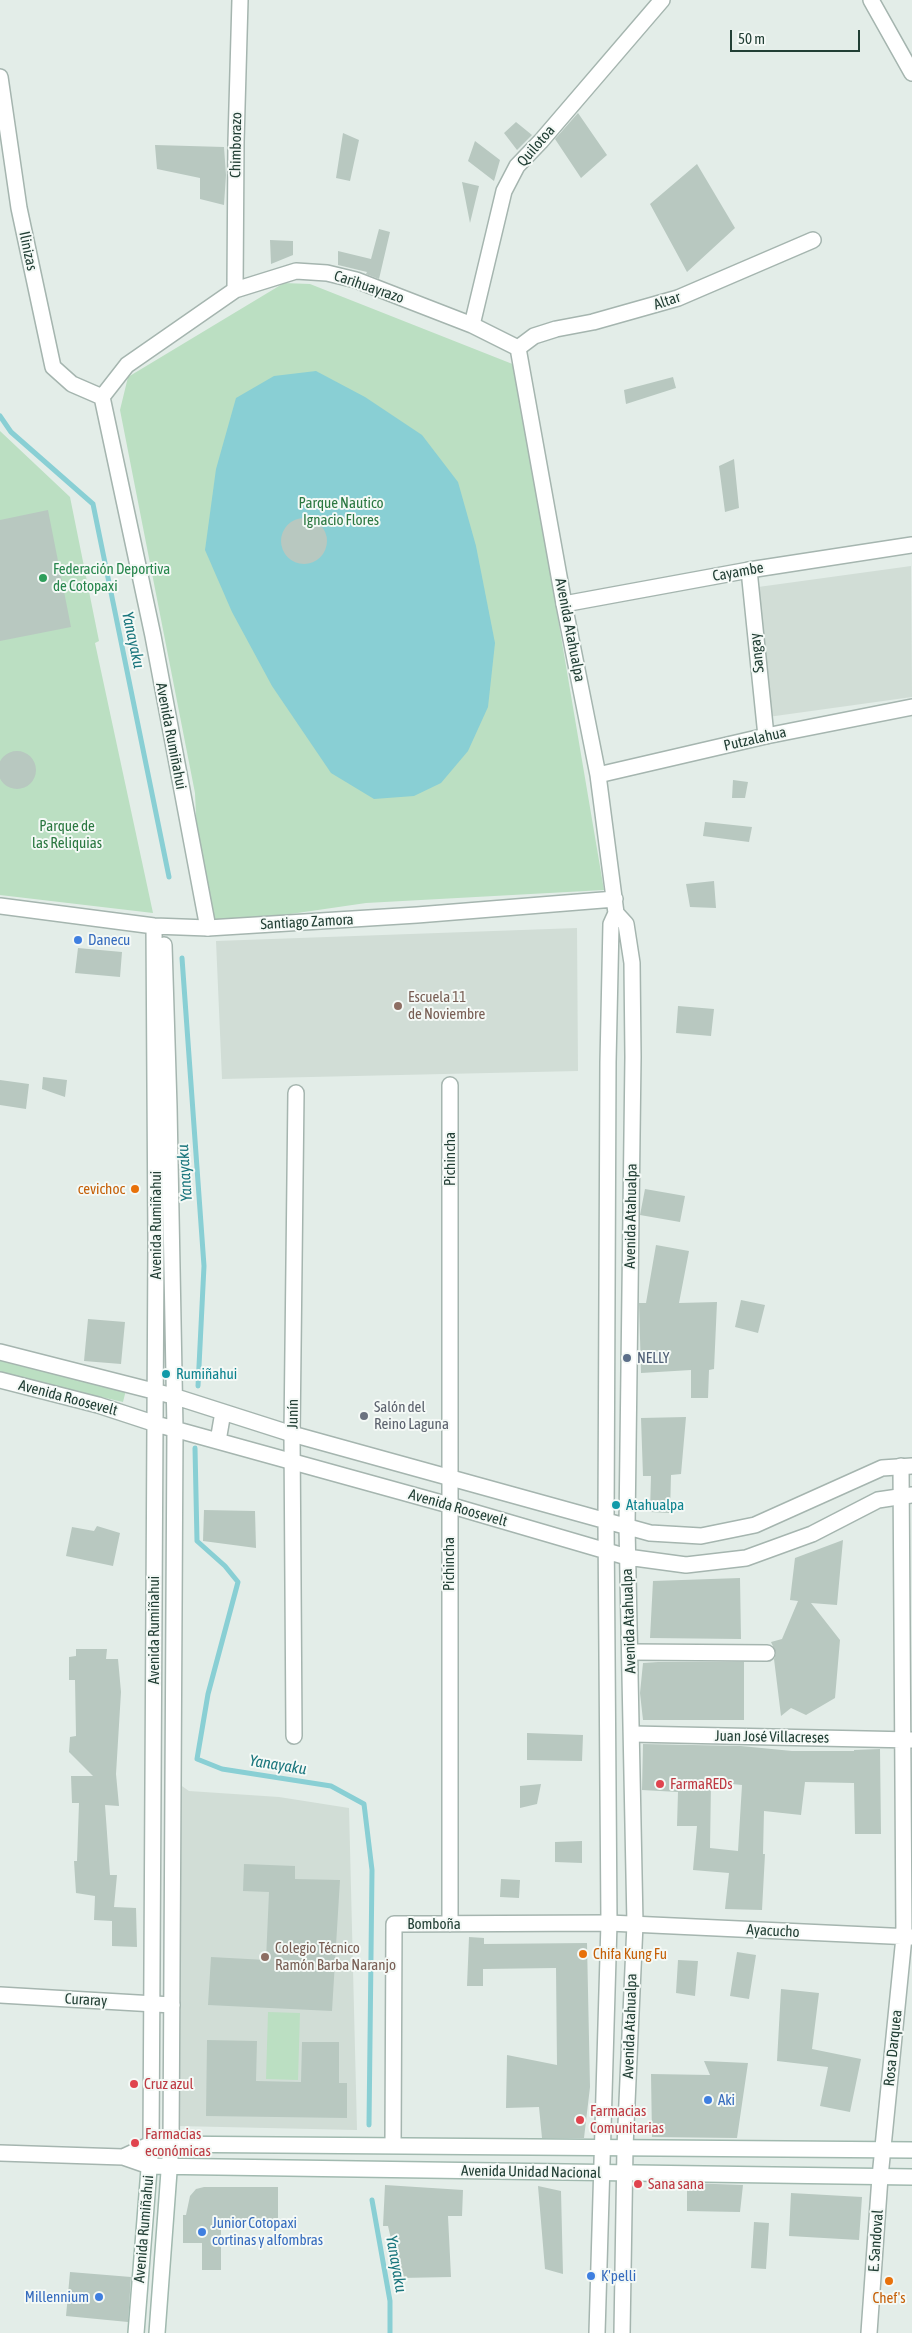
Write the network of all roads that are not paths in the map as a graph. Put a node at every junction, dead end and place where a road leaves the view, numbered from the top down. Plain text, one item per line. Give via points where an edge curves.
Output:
1 (240, 0) edge
2 (662, 0) edge
3 (871, 0) edge
4 (912, 73) edge
5 (0, 77) edge
6 (814, 240) dead end
7 (235, 290) junction
8 (472, 325) junction
9 (518, 348) junction
10 (102, 397) junction
11 (912, 545) edge
12 (749, 570) junction
13 (564, 604) junction
14 (912, 706) edge
15 (766, 736) junction
16 (598, 775) junction
17 (0, 906) edge
18 (615, 906) junction
19 (161, 926) junction
20 (204, 928) junction
21 (450, 1085) dead end
22 (296, 1093) dead end
23 (164, 1243) junction
24 (0, 1352) edge
25 (0, 1380) edge
26 (155, 1392) junction
27 (173, 1396) junction
28 (223, 1412) junction
29 (156, 1424) junction
30 (175, 1429) junction
31 (292, 1434) junction
32 (218, 1441) junction
33 (293, 1461) junction
34 (906, 1466) edge
35 (449, 1478) junction
36 (906, 1496) edge
37 (449, 1505) junction
38 (606, 1521) junction
39 (627, 1526) junction
40 (606, 1551) junction
41 (627, 1558) junction
42 (154, 1580) junction
43 (175, 1580) junction
44 (631, 1652) junction
45 (767, 1653) dead end
46 (174, 1727) junction
47 (154, 1728) junction
48 (632, 1734) junction
49 (294, 1736) dead end
50 (908, 1740) edge
51 (152, 1854) junction
52 (173, 1855) junction
53 (609, 1923) junction
54 (450, 1924) junction
55 (635, 1924) junction
56 (908, 1937) edge
57 (0, 1995) edge
58 (151, 2003) junction
59 (172, 2005) junction
60 (151, 2144) junction
61 (171, 2144) junction
62 (393, 2145) junction
63 (602, 2146) junction
64 (625, 2147) junction
65 (883, 2150) junction
66 (912, 2150) edge
67 (0, 2153) edge
68 (123, 2156) junction
69 (150, 2166) junction
70 (170, 2166) junction
71 (601, 2173) junction
72 (625, 2174) junction
73 (880, 2177) junction
74 (912, 2177) edge
75 (140, 2269) junction
76 (162, 2269) junction
77 (136, 2333) edge
78 (156, 2333) edge
79 (598, 2333) edge
80 (622, 2333) edge
81 (869, 2333) edge

1 - 7 street, Chimborazo
2 - 8 street, Quilotoa via 517,166 504,192
3 - 4 street
5 - 10 street, Ilinizas via 18,208 53,367 72,384
6 - 9 street, Altar via 678,298 594,322 556,329 534,336
7 - 8 street, Carihuayrazo via 296,271 327,273 356,280
7 - 10 street, Carihuayrazo via 127,365
8 - 9 street, Carihuayrazo
9 - 13 street, Avenida Atahualpa
10 - 20 street, Avenida Rumiñahui via 153,636
11 - 12 street, Cayambe
12 - 13 street, Cayambe
12 - 15 street, Sangay
13 - 16 street, Avenida Atahualpa
14 - 15 street, Putzalahua
15 - 16 street, Putzalahua
16 - 18 street, Avenida Atahualpa
17 - 19 street, Santiago Zamora
18 - 20 street, Santiago Zamora
18 - 38 street, Avenida Atahualpa via 610,940 608,1053
18 - 39 street, Avenida Atahualpa via 626,924 632,962
19 - 20 street, Santiago Zamora
19 - 23 street, Avenida Rumiñahui
21 - 35 street, Pichincha
22 - 31 street, Junín
23 - 26 street, Avenida Rumiñahui
23 - 27 street, Avenida Rumiñahui
24 - 26 street, Avenida Roosevelt
25 - 29 street, Avenida Roosevelt via 98,1405
26 - 27 street, Avenida Roosevelt
26 - 29 street, Avenida Rumiñahui
27 - 28 street, Avenida Roosevelt
27 - 30 street, Avenida Rumiñahui
28 - 31 street, Avenida Roosevelt
28 - 32 street
29 - 30 street, Avenida Roosevelt
29 - 42 street, Avenida Rumiñahui
30 - 32 street, Avenida Roosevelt
30 - 43 street, Avenida Rumiñahui
31 - 33 street, Junín
31 - 35 street, Avenida Roosevelt
32 - 33 street, Avenida Roosevelt
33 - 37 street, Avenida Roosevelt
33 - 49 street, Junín
34 - 36 street, Rosa Darquea
34 - 39 street, Avenida Roosevelt via 882,1468 755,1524 701,1536 650,1533
35 - 37 street, Pichincha
35 - 38 street, Avenida Roosevelt
36 - 41 street, Avenida Roosevelt via 878,1500 812,1534 746,1558 686,1565
36 - 50 street, Rosa Darquea
37 - 40 street, Avenida Roosevelt
37 - 54 street, Pichincha
38 - 39 street, Avenida Roosevelt
38 - 40 street, Avenida Atahualpa
39 - 41 street, Avenida Atahualpa
40 - 41 street, Avenida Roosevelt
40 - 53 street, Avenida Atahualpa
41 - 44 street, Avenida Atahualpa
42 - 43 street
42 - 47 street, Avenida Rumiñahui
43 - 46 street, Avenida Rumiñahui
44 - 45 street
44 - 48 street, Avenida Atahualpa
46 - 47 street
46 - 52 street, Avenida Rumiñahui
47 - 51 street, Avenida Rumiñahui
48 - 50 street, Juan José Villacreses
48 - 55 street, Avenida Atahualpa
50 - 56 street, Rosa Darquea
51 - 52 street
51 - 58 street, Avenida Rumiñahui
52 - 59 street, Avenida Rumiñahui
53 - 54 street, Bomboña
53 - 55 street, Bomboña
53 - 63 street, Avenida Atahualpa
54 - 62 street, Bomboña via 394,1924
55 - 56 street, Ayacucho
55 - 64 street, Avenida Atahualpa
56 - 65 street, Rosa Darquea
57 - 58 street, Curaray
58 - 59 street, Curaray
58 - 60 street, Avenida Rumiñahui
59 - 61 street, Avenida Rumiñahui
60 - 61 street, Avenida Unidad Nacional
60 - 68 street
60 - 69 street, Avenida Rumiñahui
61 - 62 street, Avenida Unidad Nacional
61 - 70 street, Avenida Rumiñahui
62 - 63 street, Avenida Unidad Nacional
63 - 64 street, Avenida Unidad Nacional
63 - 71 street, Avenida Atahualpa
64 - 65 street, Avenida Unidad Nacional
64 - 72 street, Avenida Atahualpa
65 - 66 street, Avenida Unidad Nacional
65 - 73 street, E. Sandoval
67 - 68 street
68 - 69 street
69 - 70 street, Avenida Unidad Nacional
69 - 75 street, Avenida Rumiñahui
70 - 71 street, Avenida Unidad Nacional
70 - 76 street, Avenida Rumiñahui
71 - 72 street, Avenida Unidad Nacional
71 - 79 street, Avenida Atahualpa
72 - 73 street, Avenida Unidad Nacional
72 - 80 street, Avenida Atahualpa
73 - 74 street, Avenida Unidad Nacional
73 - 81 street, E. Sandoval
75 - 76 street
75 - 77 street, Avenida Rumiñahui
76 - 78 street, Avenida Rumiñahui

